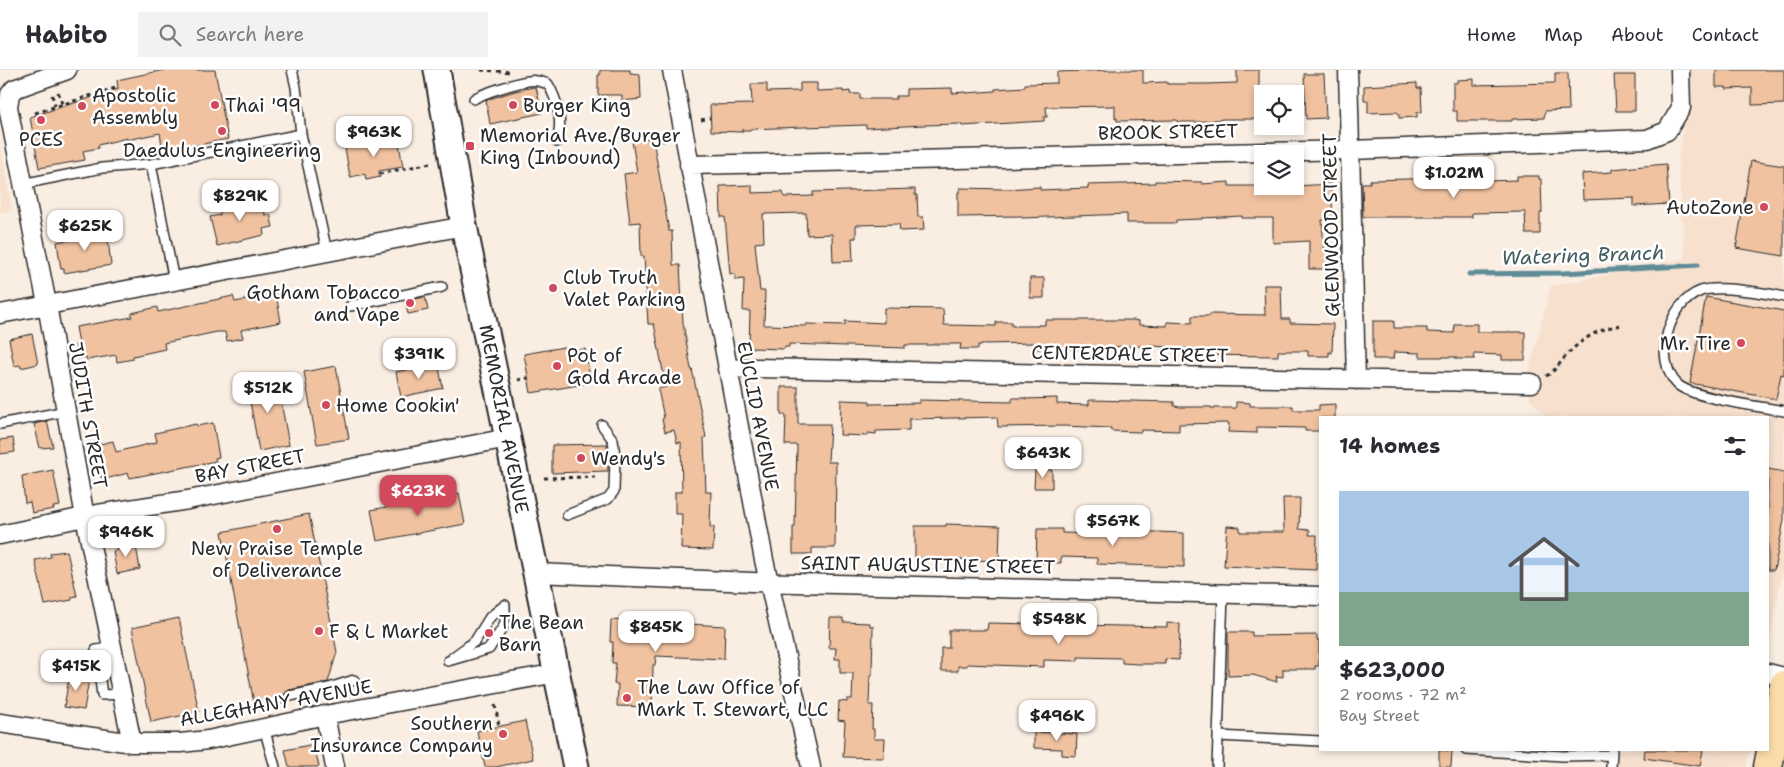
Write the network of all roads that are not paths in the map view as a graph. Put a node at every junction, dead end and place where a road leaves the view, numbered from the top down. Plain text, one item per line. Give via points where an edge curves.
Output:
1 (67, 70) edge
2 (292, 70) edge
3 (437, 70) edge
4 (672, 70) edge
5 (1348, 70) edge
6 (1680, 70) edge
7 (474, 99) dead end
8 (301, 134) junction
9 (557, 142) dead end
10 (1350, 150) junction
11 (151, 164) junction
12 (689, 165) junction
13 (22, 184) junction
14 (464, 226) junction
15 (327, 252) junction
16 (174, 281) junction
17 (442, 287) dead end
18 (1784, 297) edge
19 (47, 306) junction
20 (350, 306) dead end
21 (0, 314) edge
22 (727, 369) junction
23 (1356, 380) junction
24 (1535, 380) road end
25 (66, 411) junction
26 (1784, 411) edge
27 (0, 424) edge
28 (602, 425) dead end
29 (508, 438) junction
30 (567, 515) dead end
31 (85, 517) junction
32 (0, 535) edge
33 (536, 573) junction
34 (770, 582) junction
35 (1223, 594) junction
36 (1319, 596) edge
37 (505, 605) joint
38 (557, 673) junction
39 (1769, 673) edge
40 (1784, 677) edge
41 (354, 680) dead end
42 (1784, 685) edge
43 (290, 696) dead end
44 (325, 715) junction
45 (0, 723) edge
46 (264, 728) junction
47 (1218, 736) junction
48 (1319, 740) edge
49 (132, 743) junction
50 (1482, 751) edge
51 (1612, 752) edge
52 (275, 767) edge
53 (335, 767) edge
54 (576, 767) edge
55 (811, 767) edge
56 (1217, 767) edge
57 (1611, 767) edge
58 (1768, 767) edge

1 - 13 street, JUDITH STREET via 20,86 10,94 8,106
2 - 8 lane
3 - 14 main road, MEMORIAL AVENUE
4 - 12 street, EUCLID AVENUE
5 - 10 street, GLENWOOD STREET
6 - 10 street, BROOK STREET via 1681,108 1667,131 1647,139
7 - 9 lane via 528,81 548,84 559,118
8 - 11 lane
8 - 15 lane
10 - 12 street, BROOK STREET
10 - 23 street, GLENWOOD STREET
11 - 13 lane via 102,168
11 - 16 lane
12 - 22 street, EUCLID AVENUE
13 - 19 street, JUDITH STREET
14 - 15 street
14 - 29 main road, MEMORIAL AVENUE
15 - 16 street
16 - 19 street
17 - 20 lane
18 - 26 lane via 1702,290 1679,308 1666,341 1667,370 1678,386 1698,394
19 - 21 street
19 - 25 street, JUDITH STREET
22 - 23 street, CENTERDALE STREET
22 - 34 street, EUCLID AVENUE
23 - 24 street, CENTERDALE STREET
25 - 27 lane
25 - 31 street, JUDITH STREET
28 - 30 lane via 613,440 614,491 608,499
29 - 31 street, BAY STREET
29 - 33 main road, MEMORIAL AVENUE
31 - 32 street, BAY STREET
31 - 49 street, JUDITH STREET
33 - 34 street, SAINT AUGUSTINE STREET
33 - 38 main road, MEMORIAL AVENUE
34 - 35 street, SAINT AUGUSTINE STREET
34 - 55 street, EUCLID AVENUE
35 - 36 street, SAINT AUGUSTINE STREET
35 - 47 lane
37 - 37 lane via 490,617 475,641 448,661 489,649 505,624
38 - 44 street, ALLEGHANY AVENUE
38 - 54 main road, MEMORIAL AVENUE
39 - 40 street
41 - 43 lane
42 - 58 main road
44 - 46 street, ALLEGHANY AVENUE
44 - 53 street
45 - 49 street, ALLEGHANY AVENUE
46 - 49 street, ALLEGHANY AVENUE via 208,740
46 - 52 lane
47 - 48 lane
47 - 56 lane
50 - 51 lane via 1564,756
51 - 57 lane

